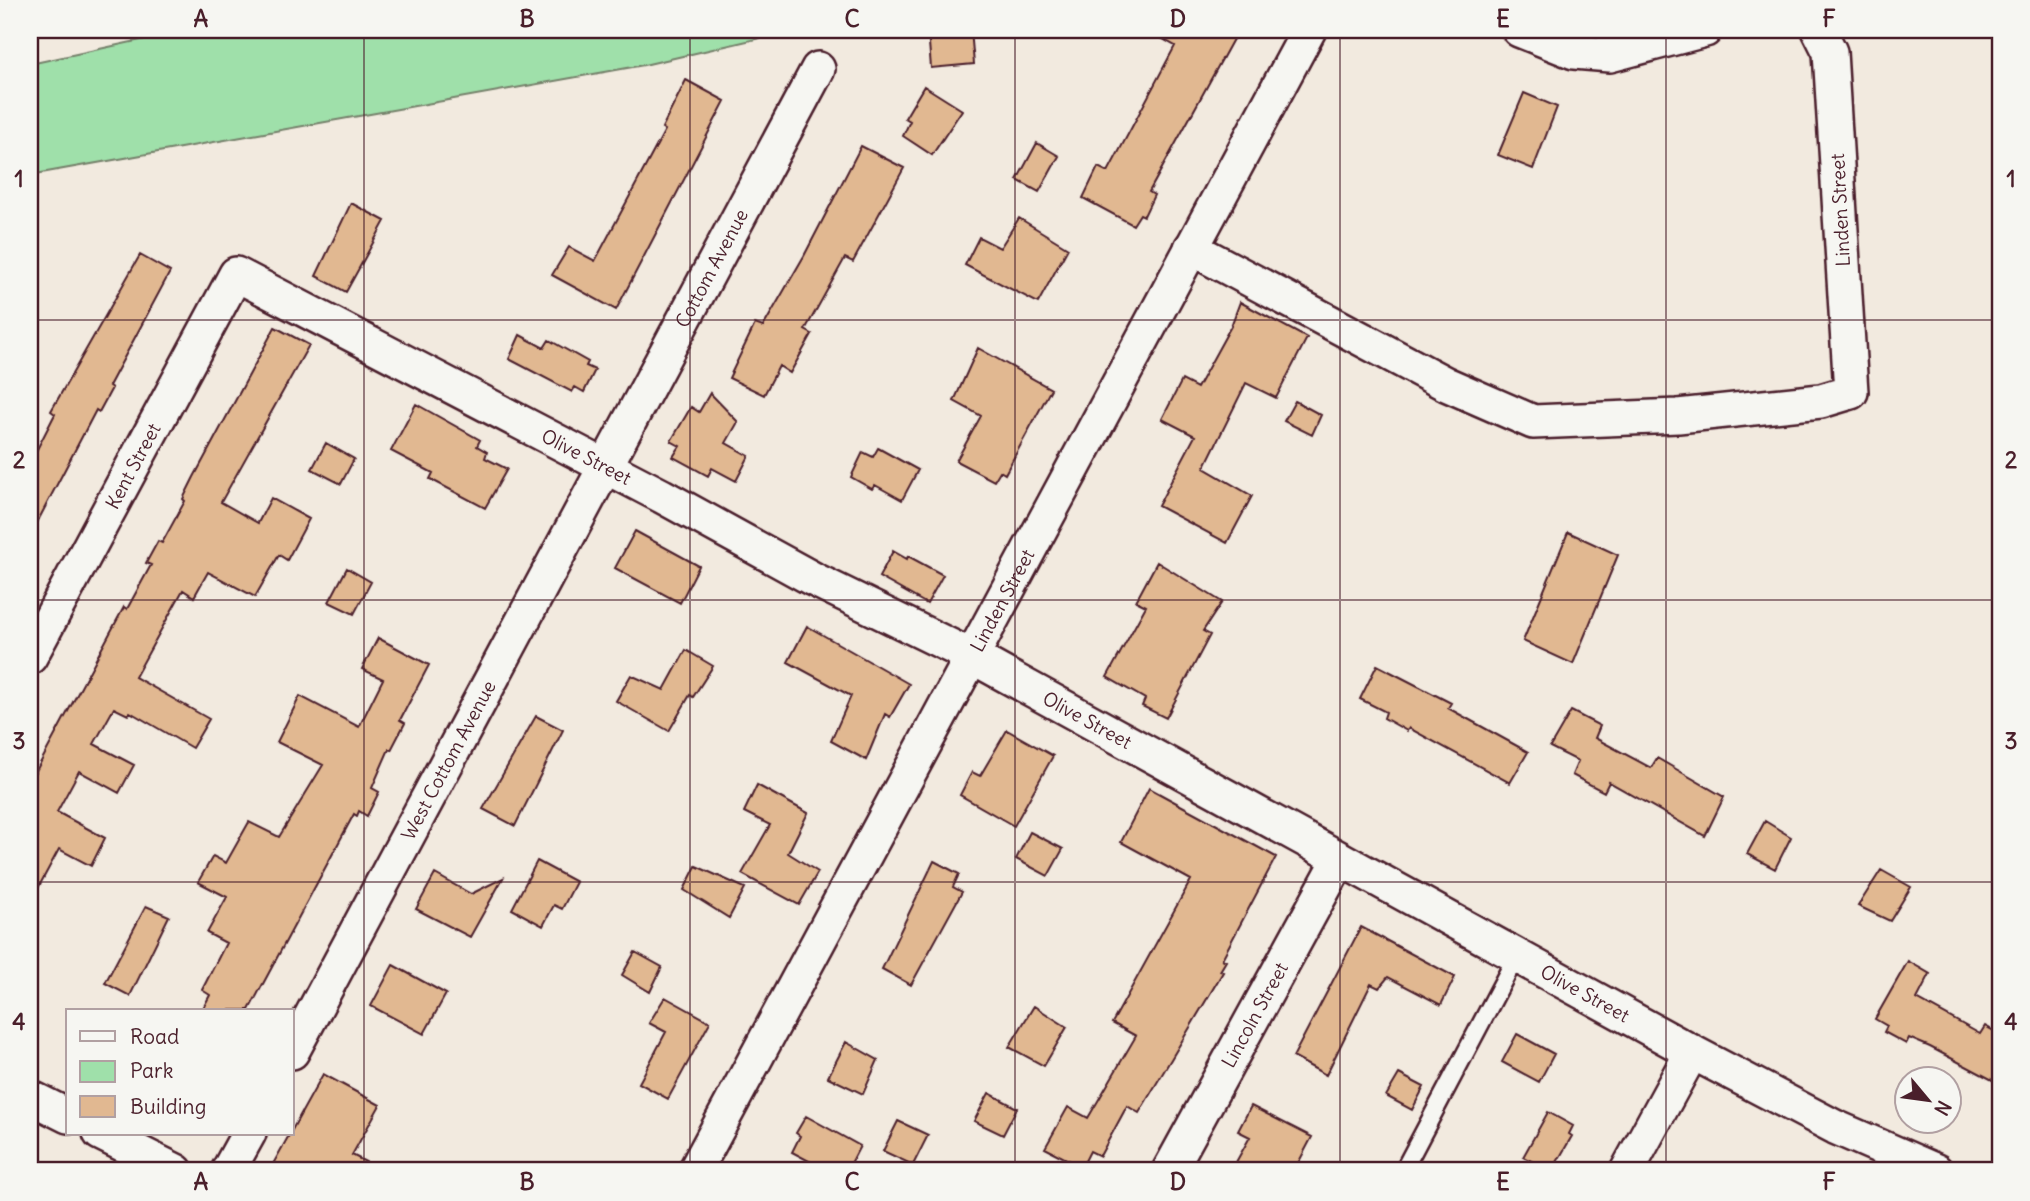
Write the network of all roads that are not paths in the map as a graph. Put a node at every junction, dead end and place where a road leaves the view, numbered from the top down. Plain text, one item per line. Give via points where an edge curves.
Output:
1 (1309, 30) edge
2 (1519, 30) edge
3 (1705, 30) edge
4 (1819, 30) edge
5 (818, 69) dead end
6 (1191, 248) junction
7 (236, 274) joint
8 (606, 469) junction
9 (971, 656) junction
10 (30, 657) edge
11 (1340, 859) junction
12 (1517, 957) junction
13 (294, 1048) edge
14 (1692, 1052) junction
15 (30, 1097) edge
16 (66, 1115) edge
17 (102, 1134) edge
18 (248, 1134) edge
19 (176, 1171) edge
20 (228, 1171) edge
21 (695, 1171) edge
22 (1169, 1171) edge
23 (1403, 1171) edge
24 (1627, 1171) edge
25 (1936, 1171) edge

1 - 6 street, Linden Street
2 - 3 street via 1574,52 1610,55
4 - 6 street, Linden Street via 1830,52 1851,392 1821,401 1678,416 1533,422 1446,384
5 - 8 street, Cottom Avenue
6 - 9 street, Linden Street
7 - 8 street, Olive Street
7 - 10 street, Kent Street
8 - 9 street, Olive Street via 813,579
8 - 13 street, West Cottom Avenue
9 - 11 street, Olive Street
9 - 21 street, Linden Street
11 - 12 street, Olive Street
11 - 22 street, Lincoln Street
12 - 14 street, Olive Street
12 - 23 lane
14 - 24 street
14 - 25 street, Olive Street via 1835,1127
15 - 16 street
17 - 19 street
18 - 20 street

